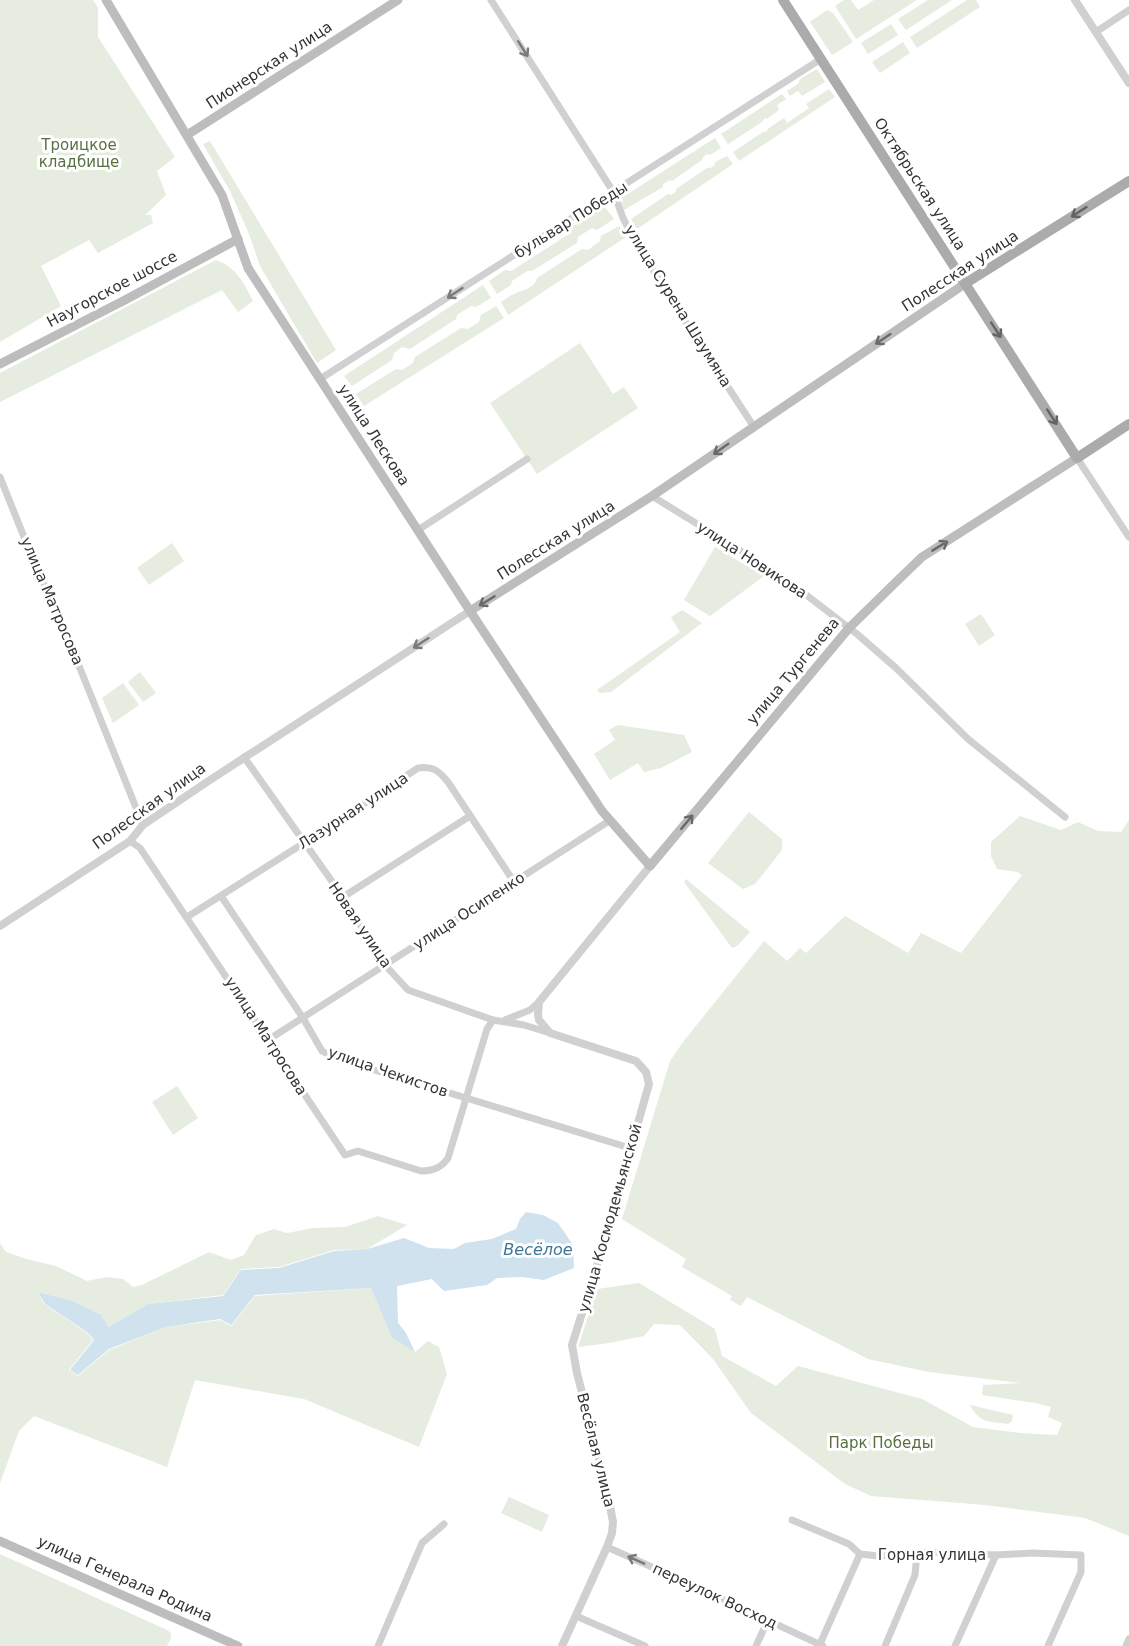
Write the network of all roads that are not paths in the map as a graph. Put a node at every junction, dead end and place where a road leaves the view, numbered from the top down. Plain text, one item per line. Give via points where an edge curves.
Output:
1 (106, 0) edge
2 (398, 0) edge
3 (491, 0) edge
4 (783, 0) edge
5 (1075, 0) edge
6 (1129, 9) edge
7 (1096, 32) junction
8 (821, 59) junction
9 (1129, 83) edge
10 (187, 135) junction
11 (1129, 181) edge
12 (614, 192) junction
13 (238, 239) junction
14 (966, 283) junction
15 (0, 364) edge
16 (320, 379) junction
17 (1129, 424) edge
18 (754, 427) junction
19 (1077, 458) junction
20 (527, 459) dead end
21 (0, 477) edge
22 (652, 496) junction
23 (417, 530) junction
24 (1129, 537) edge
25 (470, 611) junction
26 (849, 628) junction
27 (244, 757) junction
28 (470, 816) junction
29 (1065, 817) dead end
30 (609, 821) junction
31 (143, 825) junction
32 (130, 841) junction
33 (304, 843) junction
34 (650, 866) junction
35 (514, 882) junction
36 (221, 896) junction
37 (343, 897) junction
38 (187, 917) junction
39 (0, 926) edge
40 (386, 965) junction
41 (539, 1002) junction
42 (303, 1018) junction
43 (493, 1020) junction
44 (502, 1021) junction
45 (550, 1033) junction
46 (268, 1040) junction
47 (649, 1084) joint
48 (465, 1098) junction
49 (630, 1148) junction
50 (572, 1352) joint
51 (792, 1520) dead end
52 (444, 1524) dead end
53 (0, 1541) edge
54 (607, 1547) junction
55 (917, 1553) junction
56 (860, 1554) junction
57 (996, 1555) junction
58 (576, 1616) junction
59 (768, 1620) junction
60 (1129, 1639) edge
61 (821, 1645) edge
62 (238, 1646) edge
63 (378, 1646) edge
64 (562, 1646) edge
65 (645, 1646) edge
66 (756, 1646) edge
67 (885, 1646) edge
68 (955, 1646) edge
69 (1048, 1646) edge
70 (1126, 1646) edge

1 - 10 main road, улица Лескова
2 - 10 main road, Пионерская улица
3 -> 12 street, улица Сурена Шаумяна
4 - 8 main road, Октябрьская улица
5 - 7 street
6 - 7 street
7 - 9 street
8 - 12 street, бульвар Победы
8 - 14 main road, Октябрьская улица
10 - 13 main road, улица Лескова via 222,195
11 -> 14 main road, Полесская улица
12 -> 16 street, бульвар Победы
12 - 18 street, улица Сурена Шаумяна via 633,237
13 - 15 main road, Наугорское шоссе
13 - 16 main road, улица Лескова via 248,268
14 -> 18 main road, Полесская улица
14 -> 19 main road, Октябрьская улица
16 - 23 main road, улица Лескова
17 - 19 main road, улица Тургенева
18 -> 22 main road, Полесская улица
19 - 24 street, Октябрьская улица
26 -> 19 main road, улица Тургенева via 922,557
20 - 23 street
21 - 31 street, улица Матросова
22 -> 25 main road, Полесская улица
22 - 26 street, улица Новикова via 783,577
23 - 25 main road, улица Лескова
25 -> 27 street, Полесская улица
25 - 30 main road, улица Лескова
26 - 29 street, улица Новикова via 968,739
34 -> 26 main road, улица Тургенева
27 - 31 street, Полесская улица
27 - 33 street, Новая улица
28 - 33 street, Лазурная улица via 442,775 435,769 418,768
28 - 35 street, Лазурная улица
28 - 37 street
30 - 34 main road, улица Лескова
30 - 35 street, улица Осипенко
31 - 32 street, Полесская улица
32 - 38 street, улица Матросова via 140,848
32 - 39 street, Полесская улица
33 - 36 street, Лазурная улица
33 - 37 street, Новая улица
34 - 41 street, улица Тургенева
35 - 40 street, улица Осипенко
36 - 38 street, Лазурная улица
36 - 42 street, улица Чекистов
37 - 40 street, Новая улица
38 - 46 street, улица Матросова
40 - 42 street, улица Осипенко
40 - 43 street, Новая улица via 408,990
41 - 44 street via 530,1010
41 - 45 street via 539,1020
42 - 46 street, улица Осипенко
42 - 48 street, улица Чекистов via 322,1051 335,1058
43 - 44 street, Новая улица
43 - 48 street
44 - 45 street, Новая улица
45 - 47 street, Новая улица via 636,1060 646,1072
46 - 48 street, улица Матросова via 345,1155 358,1151 421,1171 438,1168 448,1158
47 - 49 street, улица Космодемьянской
48 - 49 street, улица Чекистов
49 - 50 street, улица Космодемьянской
50 - 54 street, Весёлая улица via 613,1522
51 - 56 street, Горная улица via 849,1544
52 - 63 street via 422,1543
53 - 62 main road, улица Генерала Родина
54 - 58 street, Весёлая улица
59 -> 54 street, переулок Восход
55 - 56 street, Горная улица
55 - 57 street, Горная улица
55 - 67 street via 915,1575
56 - 61 street
57 - 68 street
57 - 69 street, Горная улица via 1081,1555 1081,1572
58 - 64 street, Весёлая улица
58 - 65 street
59 - 61 street, переулок Восход
59 - 66 street
60 - 70 street

